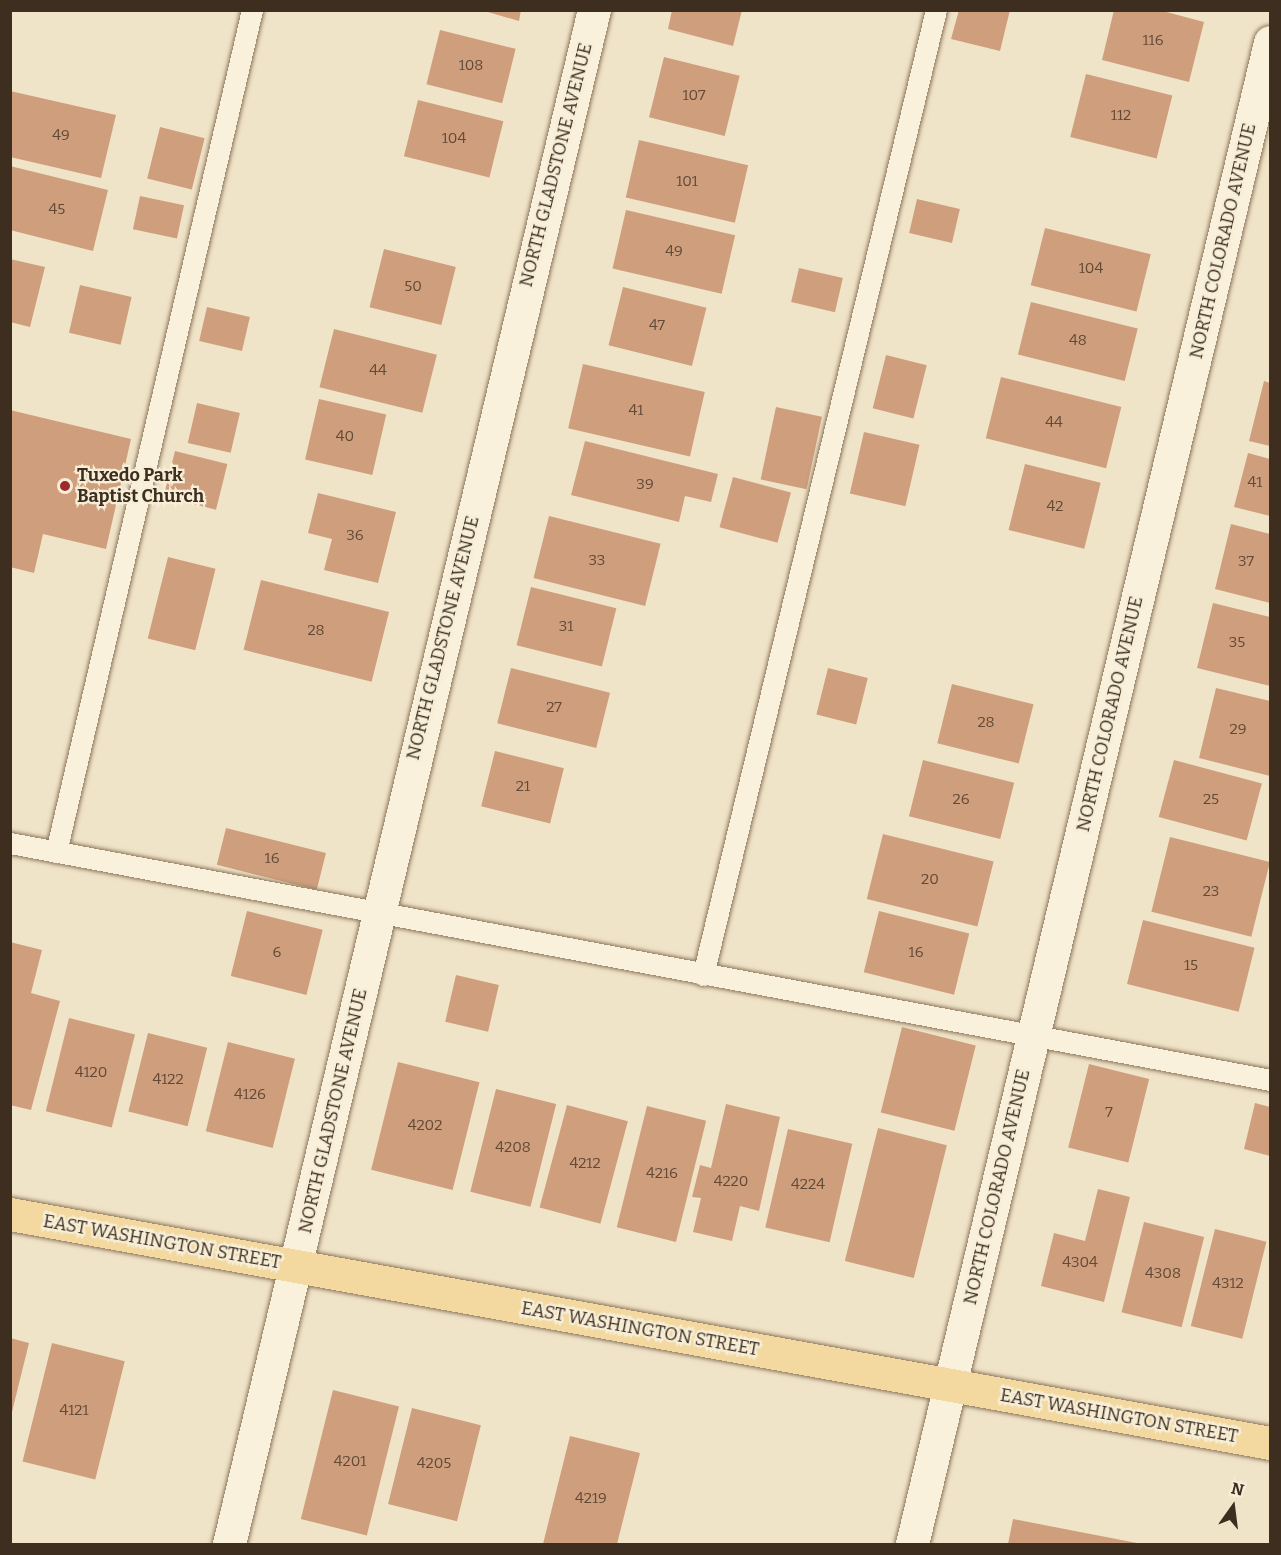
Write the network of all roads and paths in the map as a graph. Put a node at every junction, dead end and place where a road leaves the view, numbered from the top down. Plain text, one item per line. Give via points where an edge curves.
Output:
1 (252, 10) edge
2 (594, 10) edge
3 (936, 10) edge
4 (1270, 42) edge
5 (10, 843) edge
6 (56, 852) junction
7 (376, 915) junction
8 (703, 975) junction
9 (1033, 1037) junction
10 (1270, 1080) edge
11 (10, 1214) edge
12 (297, 1266) junction
13 (950, 1386) junction
14 (1270, 1443) edge
15 (229, 1545) edge
16 (912, 1545) edge

1 - 6 lane
2 - 7 street, NORTH GLADSTONE AVENUE
3 - 8 lane
4 - 9 street, NORTH COLORADO AVENUE
5 - 6 lane
6 - 7 lane
7 - 8 lane
7 - 12 street, NORTH GLADSTONE AVENUE
8 - 9 lane
9 - 10 lane
9 - 13 street, NORTH COLORADO AVENUE
11 - 12 main road, EAST WASHINGTON STREET
12 - 13 main road, EAST WASHINGTON STREET
12 - 15 street, NORTH GLADSTONE AVENUE
13 - 14 main road, EAST WASHINGTON STREET
13 - 16 street, NORTH COLORADO AVENUE

